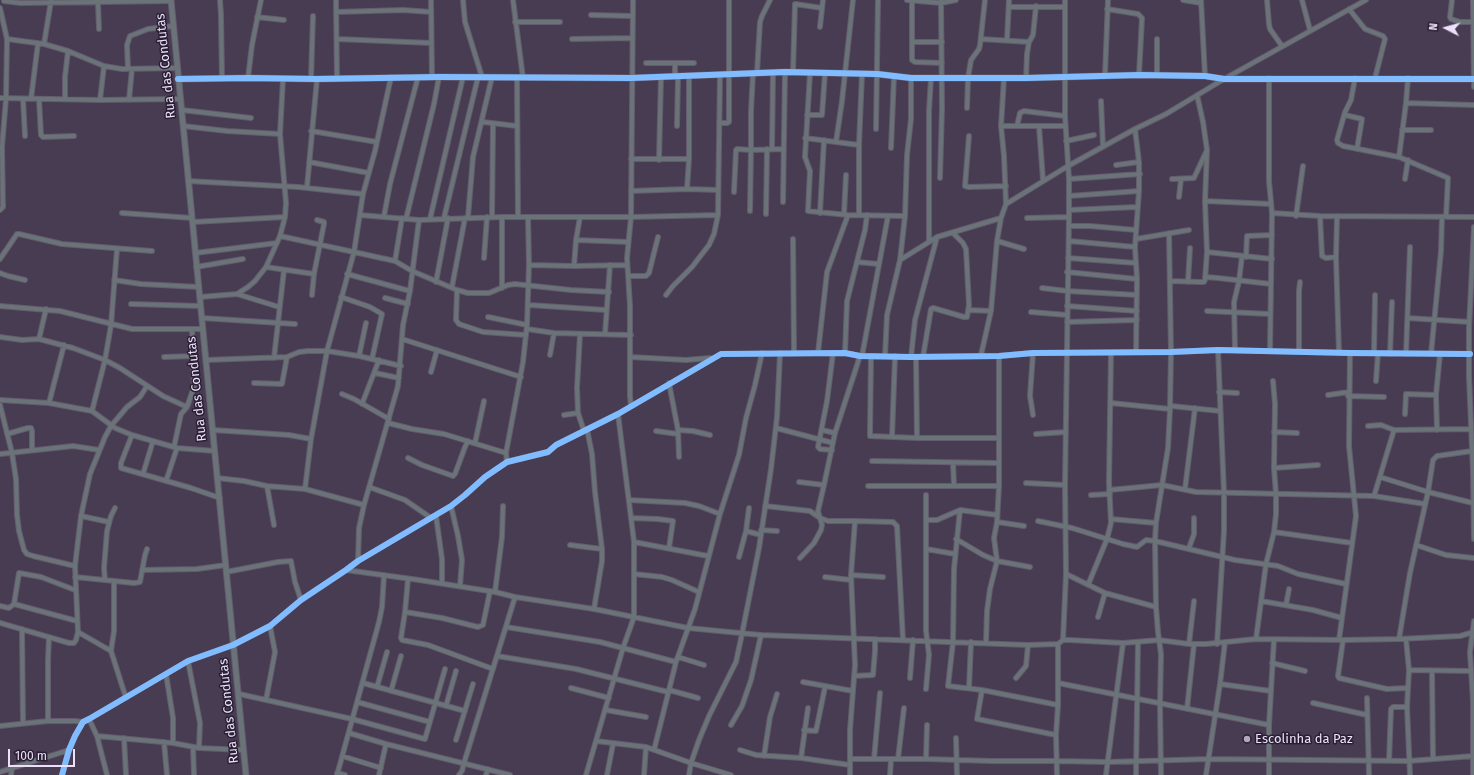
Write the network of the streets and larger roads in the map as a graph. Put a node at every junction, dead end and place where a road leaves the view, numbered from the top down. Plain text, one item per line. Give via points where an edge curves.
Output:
1 (3, 0) edge
2 (220, 0) edge
3 (261, 0) edge
4 (336, 0) edge
5 (431, 0) edge
6 (463, 0) edge
7 (512, 0) edge
8 (633, 0) edge
9 (729, 0) edge
10 (770, 0) edge
11 (823, 0) edge
12 (853, 0) edge
13 (878, 0) edge
14 (910, 0) edge
15 (956, 0) edge
16 (985, 0) edge
17 (1009, 0) edge
18 (1065, 0) edge
19 (1108, 0) edge
20 (1183, 0) edge
21 (1267, 0) edge
22 (1302, 0) edge
23 (1366, 0) edge
24 (1452, 0) edge
25 (1473, 0) edge
26 (51, 1) edge
27 (73, 1) edge
28 (171, 1) edge
29 (941, 1) edge
30 (1201, 2) edge
31 (98, 3) junction
32 (1036, 6) junction
33 (1009, 7) junction
34 (1065, 7) junction
35 (0, 8) edge
36 (822, 8) junction
37 (1107, 9) junction
38 (1349, 9) junction
39 (336, 12) junction
40 (431, 12) junction
41 (591, 15) dead end
42 (312, 16) dead end
43 (632, 16) junction
44 (257, 17) junction
45 (284, 20) dead end
46 (515, 22) junction
47 (560, 22) dead end
48 (1472, 22) junction
49 (173, 26) junction
50 (820, 27) dead end
51 (99, 29) dead end
52 (1473, 29) edge
53 (1310, 30) junction
54 (632, 38) junction
55 (981, 38) junction
56 (7, 39) junction
57 (337, 39) junction
58 (572, 39) dead end
59 (1007, 40) junction
60 (1157, 40) dead end
61 (912, 42) junction
62 (942, 42) junction
63 (1029, 42) junction
64 (38, 43) junction
65 (431, 43) junction
66 (44, 44) junction
67 (1282, 46) junction
68 (68, 51) junction
69 (646, 63) dead end
70 (675, 63) junction
71 (694, 63) dead end
72 (942, 63) junction
73 (104, 66) junction
74 (177, 68) junction
75 (130, 69) junction
76 (785, 72) junction
77 (794, 72) junction
78 (755, 73) junction
79 (773, 73) junction
80 (810, 73) junction
81 (825, 73) junction
82 (720, 74) junction
83 (728, 74) junction
84 (845, 74) junction
85 (862, 74) junction
86 (877, 74) junction
87 (1105, 75) junction
88 (1139, 75) junction
89 (1156, 75) junction
90 (439, 76) junction
91 (689, 76) junction
92 (894, 76) junction
93 (1205, 76) junction
94 (391, 77) junction
95 (418, 77) junction
96 (432, 77) junction
97 (463, 77) junction
98 (480, 77) junction
99 (492, 77) junction
100 (661, 77) junction
101 (676, 77) junction
102 (1064, 77) junction
103 (248, 78) junction
104 (336, 78) junction
105 (520, 78) junction
106 (631, 78) junction
107 (911, 78) junction
108 (931, 78) junction
109 (942, 78) junction
110 (968, 78) junction
111 (1004, 78) junction
112 (1026, 78) junction
113 (1224, 78) junction
114 (1269, 78) junction
115 (1355, 78) junction
116 (1375, 78) junction
117 (1408, 78) junction
118 (178, 79) junction
119 (222, 79) junction
120 (284, 79) junction
121 (311, 79) junction
122 (317, 79) junction
123 (1474, 79) edge
124 (1474, 87) edge
125 (1197, 95) junction
126 (0, 98) edge
127 (6, 99) junction
128 (31, 99) junction
129 (39, 99) junction
130 (65, 99) junction
131 (180, 99) junction
132 (23, 100) junction
133 (100, 100) junction
134 (129, 100) junction
135 (1101, 101) dead end
136 (1406, 103) junction
137 (1474, 105) edge
138 (968, 108) dead end
139 (182, 110) junction
140 (807, 115) junction
141 (1345, 115) junction
142 (1065, 116) junction
143 (251, 118) dead end
144 (483, 122) junction
145 (719, 123) junction
146 (493, 124) junction
147 (183, 126) junction
148 (517, 126) junction
149 (677, 126) dead end
150 (1000, 126) junction
151 (1017, 126) junction
152 (1039, 126) junction
153 (1065, 126) junction
154 (876, 129) dead end
155 (1135, 129) junction
156 (1402, 130) junction
157 (1431, 130) dead end
158 (311, 131) junction
159 (280, 134) junction
160 (1094, 135) dead end
161 (25, 136) dead end
162 (74, 136) dead end
163 (968, 136) dead end
164 (805, 138) junction
165 (824, 140) junction
166 (1066, 140) junction
167 (377, 142) junction
168 (836, 142) junction
169 (859, 145) junction
170 (1103, 147) junction
171 (891, 148) dead end
172 (769, 149) junction
173 (783, 149) junction
174 (1357, 149) junction
175 (751, 150) junction
176 (1207, 150) junction
177 (1399, 157) junction
178 (631, 159) junction
179 (689, 159) junction
180 (659, 160) junction
181 (1408, 160) junction
182 (309, 162) junction
183 (1140, 162) junction
184 (1116, 165) dead end
185 (1068, 166) junction
186 (1303, 166) dead end
187 (369, 172) junction
188 (1140, 174) junction
189 (846, 175) dead end
190 (1, 178) edge
191 (940, 178) dead end
192 (1172, 178) dead end
193 (1069, 179) junction
194 (1181, 179) junction
195 (1405, 179) dead end
196 (1043, 180) junction
197 (188, 181) junction
198 (286, 186) junction
199 (1006, 186) junction
200 (307, 188) junction
201 (687, 189) junction
202 (631, 190) junction
203 (718, 190) junction
204 (1139, 191) junction
205 (734, 192) dead end
206 (363, 194) junction
207 (1069, 196) junction
208 (1179, 197) dead end
209 (1205, 201) junction
210 (783, 202) dead end
211 (1006, 204) junction
212 (1272, 204) junction
213 (1137, 207) junction
214 (0, 210) edge
215 (1069, 210) junction
216 (750, 211) dead end
217 (122, 213) dead end
218 (820, 213) junction
219 (1272, 213) junction
220 (766, 214) dead end
221 (360, 215) junction
222 (718, 215) junction
223 (846, 215) junction
224 (859, 215) junction
225 (868, 215) junction
226 (285, 216) junction
227 (384, 216) junction
228 (888, 216) junction
229 (905, 216) junction
230 (1296, 216) junction
231 (1320, 216) junction
232 (1337, 216) junction
233 (467, 217) junction
234 (489, 217) junction
235 (502, 217) junction
236 (518, 217) junction
237 (528, 217) junction
238 (580, 217) junction
239 (631, 217) junction
240 (1069, 217) junction
241 (1444, 217) junction
242 (1474, 217) edge
243 (446, 218) junction
244 (1001, 218) junction
245 (1027, 218) dead end
246 (404, 219) junction
247 (430, 219) junction
248 (192, 220) junction
249 (317, 220) dead end
250 (419, 220) junction
251 (1069, 226) junction
252 (1474, 227) edge
253 (1136, 230) junction
254 (1189, 230) dead end
255 (953, 233) junction
256 (1169, 233) junction
257 (1272, 235) junction
258 (280, 236) junction
259 (658, 237) dead end
260 (938, 237) junction
261 (793, 239) dead end
262 (1136, 239) junction
263 (576, 240) junction
264 (929, 241) junction
265 (1069, 241) junction
266 (628, 242) junction
267 (997, 242) junction
268 (277, 243) junction
269 (320, 244) junction
270 (1135, 247) junction
271 (1410, 247) dead end
272 (1190, 248) dead end
273 (117, 249) junction
274 (1024, 249) dead end
275 (152, 252) dead end
276 (354, 252) junction
277 (1207, 252) junction
278 (195, 253) junction
279 (1244, 257) junction
280 (1336, 257) junction
281 (484, 258) dead end
282 (1068, 258) junction
283 (0, 259) edge
284 (244, 259) dead end
285 (1272, 259) junction
286 (900, 260) junction
287 (395, 261) junction
288 (857, 262) junction
289 (1136, 263) junction
290 (878, 264) junction
291 (529, 265) junction
292 (627, 265) junction
293 (574, 266) junction
294 (610, 266) junction
295 (196, 267) junction
296 (266, 267) junction
297 (284, 270) junction
298 (412, 271) junction
299 (1068, 272) junction
300 (0, 273) edge
301 (314, 274) junction
302 (347, 274) junction
303 (629, 276) junction
304 (1205, 277) junction
305 (1137, 279) junction
306 (25, 280) dead end
307 (114, 280) junction
308 (1170, 281) junction
309 (1239, 281) junction
310 (436, 282) junction
311 (1188, 282) junction
312 (1300, 282) dead end
313 (1271, 284) junction
314 (529, 286) junction
315 (199, 287) junction
316 (452, 287) junction
317 (502, 288) junction
318 (1042, 288) dead end
319 (457, 290) junction
320 (410, 291) junction
321 (1067, 291) junction
322 (609, 292) junction
323 (237, 294) junction
324 (312, 295) dead end
325 (666, 295) dead end
326 (1137, 295) junction
327 (1375, 295) dead end
328 (200, 297) junction
329 (341, 297) junction
330 (385, 298) dead end
331 (1472, 298) edge
332 (1392, 302) dead end
333 (131, 304) dead end
334 (408, 304) junction
335 (529, 305) junction
336 (0, 306) edge
337 (200, 306) junction
338 (1067, 306) junction
339 (279, 307) junction
340 (46, 309) junction
341 (606, 310) junction
342 (969, 310) junction
343 (991, 311) junction
344 (1137, 311) junction
345 (1207, 311) dead end
346 (1031, 312) dead end
347 (1235, 312) junction
348 (1270, 314) junction
349 (1067, 315) junction
350 (488, 317) dead end
351 (202, 318) junction
352 (1408, 318) junction
353 (1137, 320) junction
354 (1433, 320) junction
355 (1067, 322) junction
356 (1469, 322) junction
357 (278, 323) junction
358 (366, 323) dead end
359 (294, 324) dead end
360 (111, 325) junction
361 (527, 327) junction
362 (1474, 327) edge
363 (1469, 328) junction
364 (202, 329) junction
365 (192, 330) junction
366 (554, 333) junction
367 (580, 334) junction
368 (605, 334) junction
369 (526, 335) junction
370 (631, 335) junction
371 (0, 337) edge
372 (39, 339) junction
373 (402, 339) junction
374 (64, 345) junction
375 (437, 350) junction
376 (1218, 350) junction
377 (1236, 350) junction
378 (327, 351) junction
379 (1270, 351) junction
380 (794, 352) junction
381 (1136, 352) junction
382 (1171, 352) junction
383 (1299, 352) junction
384 (762, 353) junction
385 (780, 353) junction
386 (818, 353) junction
387 (833, 353) junction
388 (845, 353) junction
389 (1033, 353) junction
390 (1067, 353) junction
391 (1111, 353) junction
392 (1339, 353) junction
393 (1350, 353) junction
394 (1376, 354) junction
395 (1390, 354) junction
396 (1406, 354) junction
397 (1430, 354) junction
398 (1440, 354) junction
399 (1470, 354) junction
400 (550, 355) dead end
401 (981, 355) junction
402 (164, 356) dead end
403 (194, 356) junction
404 (359, 356) junction
405 (861, 356) junction
406 (871, 356) junction
407 (885, 356) junction
408 (895, 356) junction
409 (923, 356) junction
410 (999, 356) junction
411 (287, 357) junction
412 (630, 357) junction
413 (911, 357) junction
414 (916, 357) junction
415 (274, 358) junction
416 (712, 358) junction
417 (372, 359) junction
418 (105, 360) junction
419 (206, 360) junction
420 (379, 360) junction
421 (400, 366) junction
422 (431, 372) dead end
423 (375, 373) junction
424 (521, 377) junction
425 (399, 378) junction
426 (1273, 381) dead end
427 (1376, 381) dead end
428 (254, 383) dead end
429 (669, 383) junction
430 (147, 386) junction
431 (1219, 392) junction
432 (1237, 393) dead end
433 (342, 394) dead end
434 (1348, 394) junction
435 (1328, 395) dead end
436 (1436, 395) junction
437 (1384, 397) dead end
438 (0, 400) edge
439 (484, 401) dead end
440 (49, 403) junction
441 (362, 404) junction
442 (1111, 404) junction
443 (0, 405) edge
444 (631, 406) junction
445 (187, 407) junction
446 (1170, 407) junction
447 (1195, 408) junction
448 (92, 411) junction
449 (1220, 411) junction
450 (578, 413) junction
451 (618, 414) junction
452 (1405, 414) dead end
453 (564, 415) dead end
454 (1033, 415) dead end
455 (388, 421) junction
456 (111, 426) junction
457 (1368, 426) dead end
458 (776, 428) junction
459 (1471, 429) junction
460 (213, 430) junction
461 (585, 430) junction
462 (822, 430) junction
463 (1394, 430) junction
464 (1438, 430) junction
465 (656, 431) dead end
466 (678, 432) junction
467 (1066, 432) junction
468 (1274, 432) junction
469 (835, 433) junction
470 (1297, 433) dead end
471 (7, 434) junction
472 (1036, 434) dead end
473 (132, 435) junction
474 (710, 435) dead end
475 (892, 437) junction
476 (917, 438) junction
477 (998, 438) junction
478 (311, 439) junction
479 (820, 439) junction
480 (153, 441) junction
481 (468, 441) junction
482 (475, 443) junction
483 (833, 443) junction
484 (175, 447) junction
485 (32, 450) junction
486 (99, 450) junction
487 (832, 450) junction
488 (215, 451) junction
489 (1472, 451) junction
490 (12, 453) junction
491 (0, 454) edge
492 (506, 454) junction
493 (679, 457) dead end
494 (408, 458) dead end
495 (872, 461) dead end
496 (507, 462) junction
497 (954, 463) junction
498 (998, 463) junction
499 (1318, 466) dead end
500 (1274, 468) junction
501 (143, 474) junction
502 (1380, 477) junction
503 (218, 478) junction
504 (166, 481) junction
505 (799, 482) dead end
506 (1026, 483) dead end
507 (1065, 484) junction
508 (824, 485) junction
509 (1162, 485) junction
510 (267, 486) junction
511 (868, 486) dead end
512 (954, 486) junction
513 (999, 486) junction
514 (369, 487) junction
515 (305, 489) junction
516 (1185, 490) junction
517 (1110, 492) junction
518 (1428, 492) junction
519 (1224, 493) junction
520 (1276, 494) junction
521 (1092, 495) dead end
522 (926, 496) dead end
523 (1355, 496) junction
524 (1374, 496) junction
525 (220, 498) junction
526 (629, 500) junction
527 (1473, 502) junction
528 (1425, 504) junction
529 (364, 505) junction
530 (451, 506) junction
531 (503, 506) dead end
532 (765, 506) junction
533 (115, 508) dead end
534 (749, 508) dead end
535 (960, 510) junction
536 (720, 514) junction
537 (997, 515) junction
538 (81, 516) junction
539 (436, 516) junction
540 (432, 518) junction
541 (632, 518) junction
542 (820, 518) junction
543 (1194, 518) dead end
544 (926, 520) junction
545 (1111, 520) junction
546 (855, 521) junction
547 (1038, 521) dead end
548 (109, 522) junction
549 (997, 522) junction
550 (1156, 523) junction
551 (274, 525) dead end
552 (1024, 526) dead end
553 (1065, 526) junction
554 (746, 531) junction
555 (777, 531) dead end
556 (761, 532) junction
557 (1274, 532) junction
558 (956, 539) junction
559 (1106, 539) junction
560 (1474, 539) edge
561 (1155, 541) junction
562 (634, 542) junction
563 (1352, 543) junction
564 (570, 545) dead end
565 (1416, 545) junction
566 (669, 548) junction
567 (1189, 548) junction
568 (147, 549) dead end
569 (602, 549) junction
570 (926, 549) junction
571 (955, 554) junction
572 (708, 556) junction
573 (739, 557) dead end
574 (1223, 557) junction
575 (800, 558) dead end
576 (1474, 558) edge
577 (358, 561) junction
578 (997, 561) junction
579 (1266, 564) junction
580 (226, 565) junction
581 (75, 566) junction
582 (1030, 567) dead end
583 (142, 570) junction
584 (346, 570) junction
585 (226, 572) junction
586 (634, 574) junction
587 (1066, 574) junction
588 (384, 575) junction
589 (825, 576) dead end
590 (75, 577) junction
591 (851, 577) junction
592 (883, 577) dead end
593 (408, 579) junction
594 (104, 580) junction
595 (114, 581) junction
596 (442, 583) junction
597 (1346, 584) junction
598 (1088, 585) junction
599 (460, 586) junction
600 (1289, 589) dead end
601 (75, 590) junction
602 (493, 591) junction
603 (699, 592) junction
604 (1105, 593) junction
605 (515, 597) junction
606 (301, 600) junction
607 (1194, 601) dead end
608 (1261, 601) junction
609 (14, 604) junction
610 (1286, 605) junction
611 (0, 606) edge
612 (1156, 607) junction
613 (594, 609) junction
614 (405, 612) junction
615 (634, 617) junction
616 (1098, 617) dead end
617 (1342, 618) junction
618 (77, 620) junction
619 (1474, 621) edge
620 (0, 622) edge
621 (270, 626) junction
622 (506, 627) junction
623 (22, 628) junction
624 (688, 628) junction
625 (78, 632) junction
626 (1473, 633) edge
627 (742, 634) junction
628 (761, 635) junction
629 (49, 637) junction
630 (1256, 638) junction
631 (854, 639) junction
632 (875, 639) junction
633 (1274, 639) junction
634 (1399, 639) junction
635 (1406, 639) junction
636 (903, 640) junction
637 (913, 640) junction
638 (928, 640) junction
639 (1063, 640) junction
640 (1159, 640) junction
641 (1341, 640) junction
642 (953, 642) junction
643 (971, 642) junction
644 (1138, 642) junction
645 (1225, 642) junction
646 (986, 643) junction
647 (1123, 643) junction
648 (1058, 644) junction
649 (1192, 644) junction
650 (1217, 644) junction
651 (233, 645) junction
652 (1028, 645) junction
653 (623, 648) junction
654 (111, 651) junction
655 (387, 652) dead end
656 (401, 656) dead end
657 (497, 656) junction
658 (678, 657) junction
659 (188, 661) junction
660 (676, 662) junction
661 (1272, 663) junction
662 (704, 664) dead end
663 (445, 669) dead end
664 (493, 669) junction
665 (1409, 670) junction
666 (456, 671) dead end
667 (1305, 671) dead end
668 (1432, 671) junction
669 (1471, 671) junction
670 (166, 674) junction
671 (854, 676) junction
672 (616, 678) junction
673 (910, 678) dead end
674 (1016, 678) dead end
675 (803, 682) dead end
676 (363, 683) junction
677 (1058, 683) junction
678 (473, 684) dead end
679 (1220, 684) junction
680 (377, 687) junction
681 (825, 687) junction
682 (570, 688) dead end
683 (969, 688) junction
684 (1407, 688) junction
685 (926, 689) dead end
686 (982, 690) junction
687 (1271, 690) junction
688 (391, 691) junction
689 (668, 691) junction
690 (853, 691) junction
691 (880, 693) dead end
692 (239, 694) junction
693 (777, 694) dead end
694 (1116, 696) junction
695 (126, 698) junction
696 (609, 698) junction
697 (698, 698) dead end
698 (1367, 698) dead end
699 (1138, 699) junction
700 (266, 700) junction
701 (357, 702) junction
702 (436, 703) junction
703 (1313, 703) dead end
704 (1160, 704) junction
705 (1058, 705) junction
706 (446, 706) junction
707 (1407, 706) junction
708 (808, 708) dead end
709 (904, 708) dead end
710 (1188, 709) junction
711 (465, 710) junction
712 (606, 710) junction
713 (1215, 714) junction
714 (1367, 715) junction
715 (646, 717) dead end
716 (89, 719) junction
717 (352, 719) junction
718 (48, 721) junction
719 (84, 722) junction
720 (430, 722) junction
721 (24, 723) junction
722 (731, 725) dead end
723 (927, 725) dead end
724 (1269, 725) junction
725 (0, 726) edge
726 (804, 730) junction
727 (349, 733) junction
728 (1056, 735) junction
729 (97, 736) junction
730 (124, 738) junction
731 (956, 738) dead end
732 (456, 740) dead end
733 (596, 741) junction
734 (164, 742) junction
735 (173, 743) junction
736 (386, 744) junction
737 (613, 744) junction
738 (193, 747) junction
739 (646, 747) junction
740 (199, 748) junction
741 (69, 750) junction
742 (244, 750) junction
743 (654, 750) junction
744 (740, 750) dead end
745 (342, 756) junction
746 (764, 756) junction
747 (1473, 756) edge
748 (801, 758) junction
749 (850, 759) junction
750 (874, 759) junction
751 (898, 759) junction
752 (926, 759) junction
753 (1209, 759) junction
754 (1433, 759) junction
755 (891, 760) junction
756 (957, 760) junction
757 (1161, 760) junction
758 (1269, 760) junction
759 (1369, 760) junction
760 (1057, 761) junction
761 (1136, 761) junction
762 (1389, 761) junction
763 (1409, 761) junction
764 (1108, 762) junction
765 (464, 763) junction
766 (691, 763) junction
767 (850, 765) junction
768 (12, 768) junction
769 (381, 768) junction
770 (488, 769) junction
771 (0, 772) edge
772 (337, 774) edge
773 (724, 774) edge
774 (10, 775) edge
775 (62, 775) edge
776 (107, 775) edge
777 (126, 775) edge
778 (166, 775) edge
779 (194, 775) edge
780 (246, 775) edge
781 (345, 775) edge
782 (379, 775) edge
783 (459, 775) edge
784 (486, 775) edge
785 (510, 775) edge
786 (586, 775) edge
787 (607, 775) edge
788 (644, 775) edge
789 (689, 775) edge
790 (732, 775) edge
791 (850, 775) edge
792 (890, 775) edge
793 (957, 775) edge
794 (1057, 775) edge
795 (1106, 775) edge
796 (1136, 775) edge
797 (1161, 775) edge
798 (1206, 775) edge
799 (1269, 775) edge
800 (1369, 775) edge
801 (1410, 775) edge
802 (1473, 775) edge

1 - 26 street via 20,3
2 - 119 street
3 - 44 street
4 - 39 street
5 - 40 street
6 - 98 street via 465,22
7 - 46 street
8 - 43 street
9 - 83 street
10 - 78 street via 760,22
11 - 36 street
12 - 84 street
13 - 86 street
14 - 29 street
14 - 61 street
15 - 29 street
16 - 55 street
17 - 33 street
18 - 34 street
19 - 37 street
20 - 30 street
21 - 67 street via 1269,24
22 - 53 street
23 - 38 street
24 - 48 street via 1451,19
25 - 48 street
26 - 27 street
26 - 66 street
27 - 31 street
28 - 31 street
28 - 49 street, Rua das Condutas
29 - 62 street
30 - 93 street
31 - 51 street
32 - 33 street
32 - 34 street
32 - 63 street via 1033,36
33 - 59 street
34 - 102 street
35 - 56 street
36 - 50 street
36 - 77 street via 795,4
37 - 87 street
37 - 88 street via 1138,14 1142,18
38 - 53 street
38 - 116 street via 1365,29 1385,39
39 - 40 street
39 - 57 street
40 - 65 street
41 - 43 street
42 - 121 street
43 - 54 street
44 - 45 street
44 - 103 street
46 - 47 street
46 - 105 street
48 - 52 street
49 - 74 street, Rua das Condutas
49 - 75 street via 148,29 130,36 127,45
52 - 123 street
53 - 67 street
54 - 58 street
54 - 106 street
55 - 59 street
55 - 110 street
56 - 64 street
56 - 127 street
57 - 65 street
57 - 104 street
59 - 63 street
60 - 89 street
61 - 62 street
61 - 72 street via 912,60
62 - 72 street
63 - 112 street
64 - 66 street
64 - 128 street
65 - 96 street
66 - 68 street
67 - 113 street
68 - 73 street
68 - 130 street
69 - 70 street
70 - 71 street
70 - 101 street
72 - 109 street
73 - 75 street
73 - 133 street
74 - 75 street
74 - 118 street, Rua das Condutas
75 - 134 street
76 - 77 street
76 - 79 street
76 - 173 street
77 - 80 street
78 - 79 street
78 - 83 street
78 - 175 street
79 - 172 street
80 - 81 street
80 - 140 street
81 - 84 street
81 - 140 street via 822,115
82 - 83 street
82 - 91 street
82 - 145 street
83 - 145 street via 729,122
84 - 85 street
84 - 168 street
85 - 86 street
85 - 169 street
86 - 92 street
86 - 154 street
87 - 88 street
87 - 102 street
88 - 89 street
89 - 93 street
90 - 96 street
90 - 97 street
90 - 246 street
91 - 101 street
91 - 179 street
92 - 107 street
92 - 171 street
93 - 113 street
94 - 95 street
94 - 104 street
94 - 167 street
95 - 96 street
95 - 227 street
97 - 98 street
97 - 247 street
98 - 99 street
98 - 243 street
99 - 105 street
99 - 144 street
100 - 101 street
100 - 106 street
100 - 180 street
101 - 149 street
102 - 112 street
102 - 142 street
103 - 119 street
103 - 120 street
104 - 122 street
105 - 106 street
105 - 148 street
106 - 178 street
107 - 108 street
107 - 229 street
108 - 109 street
108 - 264 street via 928,111
109 - 110 street
109 - 191 street
110 - 111 street
110 - 138 street
111 - 112 street
111 - 150 street
113 - 114 street
113 - 125 street
114 - 115 street
114 - 212 street via 1269,181
115 - 116 street
115 - 141 street
116 - 117 street
117 - 123 street
117 - 136 street
118 - 119 street
118 - 131 street, Rua das Condutas
120 - 121 street
120 - 159 street
121 - 122 street
122 - 158 street
123 - 124 street
125 - 155 street
125 - 176 street via 1204,122
126 - 127 street
127 - 132 street
127 - 190 street
128 - 129 street
128 - 132 street
129 - 130 street
129 - 162 street via 41,135
130 - 133 street
131 - 134 street
131 - 139 street, Rua das Condutas
132 - 161 street
133 - 134 street
135 - 170 street
136 - 137 street
136 - 156 street
139 - 143 street
139 - 147 street, Rua das Condutas
140 - 164 street
141 - 174 street via 1362,119
141 - 174 street via 1338,143
142 - 151 street via 1024,111 1020,113
142 - 153 street
144 - 146 street
144 - 233 street via 473,157
145 - 203 street
146 - 148 street
146 - 234 street
147 - 159 street
147 - 197 street, Rua das Condutas
148 - 236 street
150 - 151 street
150 - 199 street
151 - 152 street
152 - 153 street
152 - 196 street
153 - 166 street
155 - 170 street
155 - 183 street
156 - 157 street
156 - 177 street
158 - 167 street
158 - 182 street
159 - 198 street
160 - 166 street
163 - 199 street via 965,186
164 - 165 street
164 - 218 street via 805,157 810,171 808,211
165 - 168 street
165 - 218 street
166 - 185 street
167 - 187 street
168 - 169 street
169 - 224 street
170 - 185 street
172 - 173 street
172 - 175 street
172 - 220 street
173 - 210 street
174 - 177 street
175 - 205 street via 736,150
175 - 216 street
176 - 194 street via 1198,166 1196,177
176 - 209 street
177 - 181 street
178 - 180 street
178 - 202 street
179 - 180 street
179 - 201 street
181 - 195 street
181 - 241 street via 1448,178
182 - 187 street
182 - 200 street
183 - 184 street
183 - 188 street
185 - 193 street
185 - 196 street
186 - 230 street
187 - 206 street
188 - 193 street
188 - 204 street
189 - 223 street
190 - 214 street via 3,207
192 - 194 street
193 - 207 street
194 - 208 street
196 - 211 street
197 - 198 street
197 - 248 street, Rua das Condutas
198 - 200 street
198 - 226 street
199 - 211 street
200 - 206 street
201 - 202 street
201 - 203 street
202 - 239 street
203 - 222 street
204 - 207 street
204 - 213 street
206 - 221 street
207 - 215 street
209 - 212 street
209 - 277 street
211 - 244 street
212 - 219 street
213 - 215 street
213 - 253 street
215 - 240 street
217 - 248 street
218 - 223 street
219 - 230 street
219 - 257 street
221 - 227 street
221 - 276 street
222 - 239 street
222 - 325 street via 709,245
223 - 224 street
223 - 386 street via 826,272
224 - 225 street
225 - 228 street
225 - 288 street
226 - 248 street
226 - 258 street
227 - 246 street
228 - 229 street
228 - 290 street
229 - 286 street
230 - 231 street
231 - 232 street
231 - 280 street via 1322,256
232 - 241 street
232 - 280 street
233 - 234 street
233 - 243 street
233 - 316 street
234 - 235 street
234 - 281 street
235 - 236 street
235 - 317 street
236 - 237 street
237 - 238 street
237 - 291 street
238 - 239 street
238 - 263 street
239 - 266 street
240 - 245 street
240 - 251 street
241 - 242 street
241 - 354 street
243 - 247 street
243 - 310 street
244 - 255 street
244 - 267 street
246 - 250 street
246 - 287 street
247 - 250 street
248 - 278 street, Rua das Condutas
249 - 269 street via 324,223
250 - 298 street
251 - 253 street
251 - 265 street
252 - 331 street
253 - 262 street
254 - 256 street
255 - 260 street
255 - 342 street via 966,249
256 - 262 street
256 - 308 street
257 - 279 street via 1247,236
257 - 285 street
258 - 268 street
258 - 269 street
259 - 303 street via 649,274
260 - 264 street
260 - 413 street via 915,320
261 - 380 street
262 - 270 street
263 - 266 street
263 - 293 street
264 - 286 street
265 - 270 street
265 - 282 street
266 - 292 street
267 - 274 street
267 - 343 street
268 - 278 street
268 - 296 street
269 - 276 street
269 - 301 street
270 - 289 street
271 - 352 street
272 - 311 street
273 - 275 street
273 - 283 street via 62,244 17,234
273 - 307 street
276 - 287 street
276 - 302 street
277 - 279 street
277 - 304 street
278 - 295 street, Rua das Condutas
279 - 285 street
279 - 309 street
280 - 392 street
282 - 289 street
282 - 299 street
284 - 295 street
285 - 313 street
286 - 407 street via 887,315
287 - 298 street
288 - 290 street
288 - 388 street via 848,301
289 - 305 street
290 - 405 street
291 - 293 street
291 - 314 street
292 - 294 street
292 - 303 street
293 - 294 street
294 - 322 street
295 - 315 street, Rua das Condutas
296 - 297 street
296 - 323 street via 255,281
297 - 301 street
297 - 339 street
298 - 310 street
298 - 320 street
299 - 305 street
299 - 321 street
300 - 306 street
301 - 324 street
302 - 320 street
302 - 329 street
303 - 370 street
304 - 309 street
304 - 311 street via 1204,282
305 - 326 street
307 - 315 street
307 - 360 street
308 - 311 street
308 - 382 street
309 - 313 street
309 - 347 street via 1235,295
310 - 316 street
312 - 383 street
313 - 348 street
314 - 317 street via 515,284
314 - 322 street
314 - 335 street
315 - 328 street, Rua das Condutas
316 - 319 street
317 - 319 street via 480,294
318 - 321 street
319 - 369 street via 456,320 459,324 492,333
320 - 334 street
321 - 326 street
321 - 338 street
322 - 341 street
323 - 328 street
323 - 339 street
326 - 344 street
327 - 394 street
328 - 337 street, Rua das Condutas
329 - 378 street
329 - 417 street via 382,314
330 - 334 street
331 - 356 street
332 - 395 street
333 - 337 street
334 - 373 street
335 - 341 street
335 - 361 street
336 - 340 street
337 - 351 street, Rua das Condutas
338 - 344 street
338 - 349 street
339 - 357 street
340 - 360 street
340 - 372 street
341 - 368 street
342 - 343 street
342 - 409 street via 966,318 931,309
343 - 401 street
344 - 353 street
345 - 347 street
346 - 349 street
347 - 348 street
347 - 377 street
348 - 379 street
349 - 355 street
350 - 361 street
351 - 357 street
351 - 364 street, Rua das Condutas
352 - 354 street
352 - 396 street
353 - 355 street
353 - 381 street
354 - 356 street
354 - 397 street
355 - 390 street
356 - 363 street
357 - 359 street
357 - 415 street
358 - 404 street
360 - 365 street via 132,329
360 - 418 street
361 - 366 street
361 - 369 street
362 - 363 street
363 - 399 street
364 - 365 street
364 - 419 street, Rua das Condutas
365 - 403 street
366 - 367 street
366 - 400 street
367 - 368 street
367 - 450 street
368 - 370 street
369 - 424 street
370 - 412 street
371 - 372 street
372 - 374 street
373 - 375 street
373 - 421 street
374 - 418 street
374 - 440 street
375 - 422 street
375 - 424 street
376 - 377 street
376 - 382 street
376 - 431 street
377 - 379 street
378 - 404 street
378 - 411 street via 304,351
378 - 478 street
379 - 383 street
380 - 385 street
380 - 386 street
381 - 382 street
381 - 391 street
382 - 446 street
383 - 392 street
384 - 385 street
384 - 416 street via 721,354
384 - 536 street via 739,455
385 - 458 street
386 - 387 street
387 - 388 street
387 - 462 street
388 - 405 street
389 - 390 street
389 - 410 street
389 - 454 street via 1030,396
390 - 391 street
390 - 467 street
391 - 442 street
392 - 393 street
393 - 394 street
393 - 434 street
394 - 395 street
394 - 427 street
395 - 396 street
396 - 397 street
397 - 398 street
398 - 399 street
398 - 436 street
399 - 459 street
401 - 409 street
401 - 410 street
402 - 403 street
403 - 445 street via 194,387
404 - 417 street
405 - 406 street
405 - 469 street
406 - 407 street
406 - 475 street via 869,434
407 - 408 street
408 - 413 street
408 - 475 street
409 - 414 street
410 - 477 street
411 - 415 street
411 - 428 street via 282,384
412 - 416 street
412 - 444 street
413 - 414 street
414 - 476 street
415 - 419 street
416 - 429 street
417 - 420 street
418 - 430 street
418 - 448 street
419 - 460 street, Rua das Condutas
420 - 421 street
420 - 423 street
421 - 425 street
423 - 425 street
423 - 441 street
424 - 492 street
425 - 455 street
426 - 468 street
429 - 444 street
429 - 466 street
430 - 445 street
430 - 456 street via 140,397 127,407
431 - 432 street
431 - 449 street
433 - 441 street
434 - 435 street
434 - 437 street
434 - 523 street via 1349,446
436 - 452 street via 1406,394
436 - 464 street
438 - 440 street
439 - 482 street
440 - 448 street
441 - 455 street
442 - 446 street
442 - 517 street
443 - 471 street
444 - 451 street
445 - 484 street via 181,414
446 - 447 street
446 - 509 street via 1168,448
447 - 449 street
447 - 516 street
448 - 456 street
449 - 519 street
450 - 453 street
450 - 461 street
451 - 461 street
451 - 526 street
455 - 481 street
455 - 514 street
456 - 473 street
456 - 486 street
457 - 463 street via 1381,425
458 - 479 street
458 - 532 street
459 - 464 street
459 - 489 street
460 - 478 street
460 - 488 street, Rua das Condutas
461 - 496 street via 548,452
461 - 569 street via 592,454
462 - 469 street
462 - 479 street
463 - 464 street
463 - 502 street
465 - 466 street
466 - 474 street via 693,431
466 - 493 street
467 - 472 street
467 - 507 street
468 - 470 street
468 - 500 street
469 - 483 street
471 - 485 street via 31,428
471 - 490 street
473 - 480 street
473 - 501 street via 120,467
475 - 476 street
476 - 477 street
477 - 498 street
478 - 515 street
479 - 483 street
479 - 487 street via 819,448
480 - 484 street
480 - 501 street
481 - 482 street
481 - 494 street via 453,476
482 - 492 street
483 - 487 street
484 - 488 street
484 - 504 street
485 - 486 street via 74,446
485 - 490 street
486 - 538 street via 90,474
487 - 508 street
488 - 503 street, Rua das Condutas
489 - 518 street via 1435,458
489 - 527 street
490 - 491 street
490 - 581 street via 17,515 24,550 33,556
492 - 496 street
495 - 497 street
496 - 530 street
497 - 498 street
497 - 512 street
498 - 513 street
499 - 500 street
500 - 520 street
501 - 504 street
502 - 518 street
502 - 524 street
503 - 510 street
503 - 525 street, Rua das Condutas
504 - 525 street
505 - 508 street
506 - 507 street
507 - 553 street
508 - 542 street via 819,507
509 - 516 street
509 - 517 street
509 - 550 street
510 - 515 street
510 - 551 street
511 - 512 street
512 - 513 street
513 - 537 street
514 - 529 street
514 - 540 street via 405,500
515 - 529 street
516 - 519 street
517 - 521 street
517 - 545 street
518 - 527 street
518 - 528 street
519 - 520 street
519 - 574 street
520 - 523 street
520 - 557 street
522 - 544 street
523 - 524 street
523 - 563 street via 1356,516
524 - 528 street
525 - 580 street, Rua das Condutas
526 - 536 street via 685,503
526 - 541 street
527 - 560 street
528 - 565 street
529 - 577 street via 359,528
530 - 539 street
530 - 599 street via 462,560
531 - 602 street via 502,537
532 - 542 street via 810,512
532 - 556 street
533 - 548 street
534 - 554 street
535 - 537 street
535 - 544 street via 937,520
535 - 558 street
536 - 572 street
537 - 549 street
538 - 548 street
538 - 581 street
539 - 540 street
539 - 596 street via 442,559
540 - 577 street
541 - 562 street
541 - 566 street via 673,521
542 - 546 street via 828,521
542 - 575 street via 822,525 818,536
543 - 567 street via 1194,534
544 - 570 street
545 - 550 street
545 - 559 street
546 - 591 street
546 - 636 street via 893,522 897,526
547 - 553 street
548 - 594 street
549 - 552 street
549 - 578 street via 994,538
550 - 561 street
553 - 559 street
553 - 587 street
554 - 556 street
554 - 573 street
555 - 556 street
556 - 627 street
557 - 563 street
557 - 579 street
558 - 571 street
558 - 578 street
559 - 561 street via 1137,547 1146,540
559 - 598 street
561 - 567 street
561 - 612 street
562 - 566 street
562 - 586 street
563 - 597 street
564 - 569 street
565 - 576 street via 1446,555
565 - 634 street
566 - 572 street
567 - 574 street
568 - 583 street
569 - 613 street
570 - 571 street
570 - 638 street
571 - 642 street
572 - 603 street
574 - 579 street
574 - 650 street
577 - 584 street
578 - 582 street
578 - 646 street via 987,611
579 - 597 street
579 - 608 street
580 - 583 street via 197,569
580 - 585 street, Rua das Condutas
581 - 590 street
583 - 595 street via 140,582
584 - 588 street
584 - 606 street
585 - 606 street via 291,561
585 - 651 street, Rua das Condutas
586 - 603 street via 662,577
586 - 615 street
587 - 598 street
587 - 639 street
588 - 593 street
588 - 676 street via 382,607
589 - 591 street
590 - 594 street
590 - 601 street
591 - 592 street
591 - 631 street
593 - 596 street
593 - 614 street
594 - 595 street
595 - 654 street via 114,631
596 - 599 street
597 - 617 street
598 - 604 street
599 - 602 street
600 - 610 street
601 - 609 street via 19,573
601 - 618 street
602 - 605 street
602 - 614 street via 483,624 478,627
603 - 624 street
604 - 612 street
604 - 616 street
605 - 613 street
605 - 622 street
606 - 621 street
607 - 649 street
608 - 610 street
608 - 630 street
609 - 611 street via 9,608
609 - 618 street
610 - 617 street
612 - 640 street
613 - 615 street
614 - 664 street via 402,640 428,645
615 - 624 street
615 - 653 street
617 - 641 street
618 - 625 street
619 - 626 street
620 - 623 street
621 - 651 street
621 - 700 street via 275,652
622 - 653 street
622 - 657 street
623 - 629 street
623 - 721 street
624 - 627 street
624 - 658 street
625 - 629 street via 76,640 72,643
625 - 654 street
626 - 635 street
626 - 669 street
627 - 628 street
627 - 766 street via 732,670 709,716
628 - 631 street
628 - 722 street via 751,680 742,706
629 - 718 street
630 - 633 street
630 - 645 street
631 - 632 street
631 - 671 street
632 - 636 street
632 - 671 street via 873,676
633 - 641 street
633 - 661 street
634 - 635 street
634 - 641 street
635 - 665 street
636 - 637 street
637 - 638 street
637 - 673 street
638 - 642 street
638 - 685 street
639 - 647 street
639 - 648 street
640 - 644 street
640 - 649 street
640 - 704 street
641 - 684 street via 1339,678 1387,689
642 - 643 street
642 - 683 street via 948,686
643 - 646 street
643 - 683 street
644 - 647 street
644 - 699 street
645 - 650 street
645 - 679 street
646 - 652 street
647 - 694 street
648 - 652 street
648 - 677 street
649 - 650 street
649 - 710 street
651 - 659 street
651 - 692 street, Rua das Condutas
652 - 674 street via 1026,666
653 - 660 street
653 - 672 street
654 - 695 street
655 - 680 street
656 - 688 street
657 - 664 street
657 - 672 street
658 - 660 street
658 - 662 street
659 - 670 street
659 - 740 street via 200,723
660 - 689 street
661 - 667 street
661 - 687 street
663 - 702 street
664 - 765 street
665 - 668 street
665 - 684 street
666 - 706 street
668 - 669 street
668 - 754 street
669 - 747 street
670 - 695 street
670 - 735 street via 173,718
671 - 690 street
672 - 689 street
672 - 696 street
675 - 681 street
676 - 680 street
676 - 701 street
677 - 694 street
677 - 705 street
678 - 711 street
679 - 687 street
679 - 713 street
680 - 688 street
681 - 690 street
681 - 726 street via 816,731
682 - 696 street
683 - 686 street
684 - 707 street
686 - 705 street
686 - 728 street via 978,719
687 - 724 street
688 - 702 street
689 - 697 street
689 - 743 street
690 - 749 street
691 - 750 street
692 - 700 street
692 - 742 street, Rua das Condutas
693 - 746 street via 770,717
694 - 699 street
694 - 764 street
695 - 716 street
696 - 712 street
698 - 714 street
699 - 704 street
699 - 761 street
700 - 717 street
701 - 717 street
701 - 720 street
702 - 706 street
702 - 720 street
703 - 714 street
704 - 710 street
704 - 757 street
705 - 728 street
706 - 711 street
707 - 762 street via 1391,709
707 - 763 street
708 - 726 street
709 - 751 street
710 - 713 street
711 - 732 street
712 - 715 street
712 - 733 street
713 - 724 street
713 - 753 street
714 - 759 street
716 - 719 street
716 - 729 street
717 - 720 street via 424,739
717 - 727 street
718 - 719 street
718 - 721 street
719 - 741 street
721 - 725 street
723 - 752 street
724 - 758 street
726 - 748 street
727 - 736 street
727 - 745 street
728 - 760 street
729 - 730 street
729 - 776 street
730 - 734 street
730 - 777 street
731 - 756 street
733 - 737 street
733 - 786 street
734 - 735 street
734 - 778 street
735 - 738 street
736 - 765 street
736 - 769 street
737 - 739 street
737 - 787 street
738 - 740 street
738 - 779 street
739 - 743 street
739 - 788 street
740 - 742 street
741 - 768 street
741 - 775 street
742 - 780 street, Rua das Condutas
743 - 766 street
744 - 746 street
745 - 769 street
745 - 772 street
746 - 748 street
747 - 754 street
747 - 802 street
748 - 767 street
749 - 750 street
749 - 767 street
750 - 755 street
751 - 752 street
751 - 755 street
752 - 756 street
753 - 757 street
753 - 758 street
753 - 798 street
754 - 763 street
755 - 792 street
756 - 760 street
756 - 793 street
757 - 761 street
757 - 797 street
758 - 759 street
758 - 799 street
759 - 762 street
759 - 800 street
760 - 764 street
760 - 794 street
761 - 764 street
761 - 796 street
762 - 763 street
763 - 801 street
764 - 795 street
765 - 770 street
765 - 783 street
766 - 773 street
766 - 789 street
767 - 791 street
768 - 771 street
768 - 774 street
769 - 782 street
770 - 784 street
770 - 785 street
772 - 781 street
773 - 790 street

